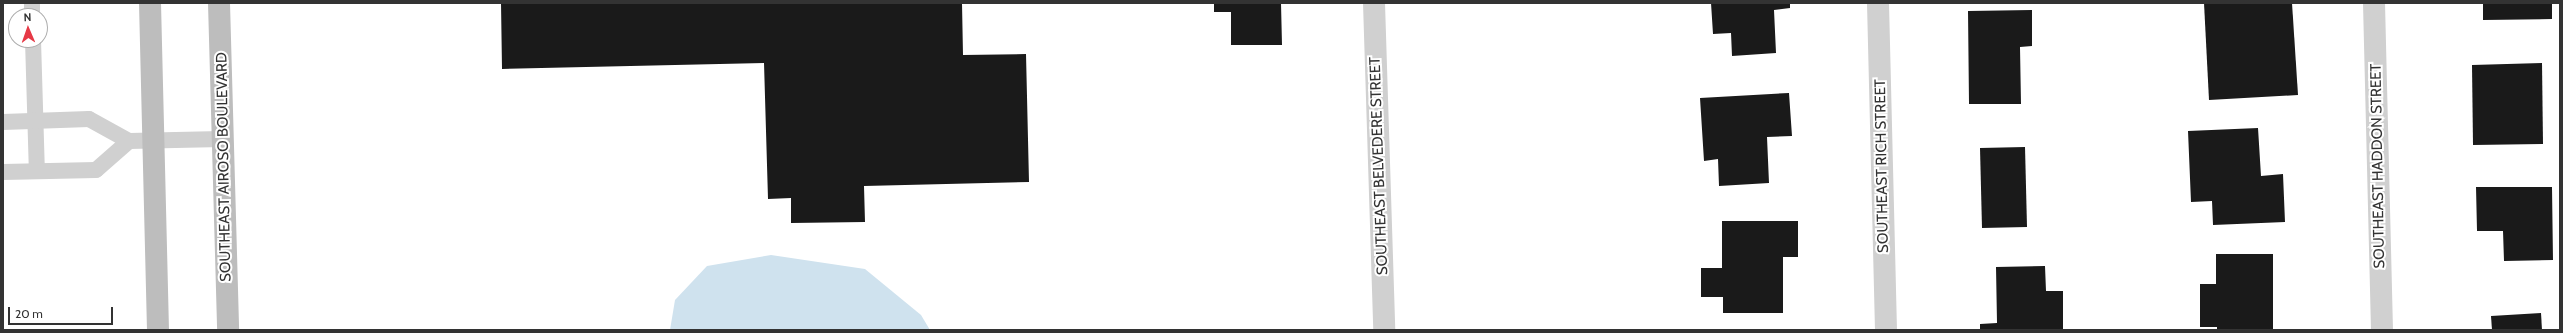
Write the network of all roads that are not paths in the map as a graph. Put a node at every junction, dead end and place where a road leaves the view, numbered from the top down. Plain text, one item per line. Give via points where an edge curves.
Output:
1 (150, 3) edge
2 (219, 3) edge
3 (1374, 3) edge
4 (1878, 3) edge
5 (2374, 3) edge
6 (33, 48) edge
7 (35, 121) junction
8 (3, 122) edge
9 (222, 139) junction
10 (156, 140) junction
11 (129, 141) junction
12 (36, 171) junction
13 (3, 172) edge
14 (158, 330) edge
15 (228, 330) edge
16 (1384, 330) edge
17 (1886, 330) edge
18 (2382, 330) edge

1 - 10 main road
2 - 9 main road, SOUTHEAST AIROSO BOULEVARD
3 - 16 street, SOUTHEAST BELVEDERE STREET
4 - 17 street, SOUTHEAST RICH STREET
5 - 18 street, SOUTHEAST HADDON STREET
6 - 7 lane
7 - 8 lane
7 - 11 lane via 89,119
7 - 12 lane
9 - 10 lane
9 - 15 main road, SOUTHEAST AIROSO BOULEVARD
10 - 11 lane
10 - 14 main road
11 - 12 lane via 96,170
12 - 13 lane

